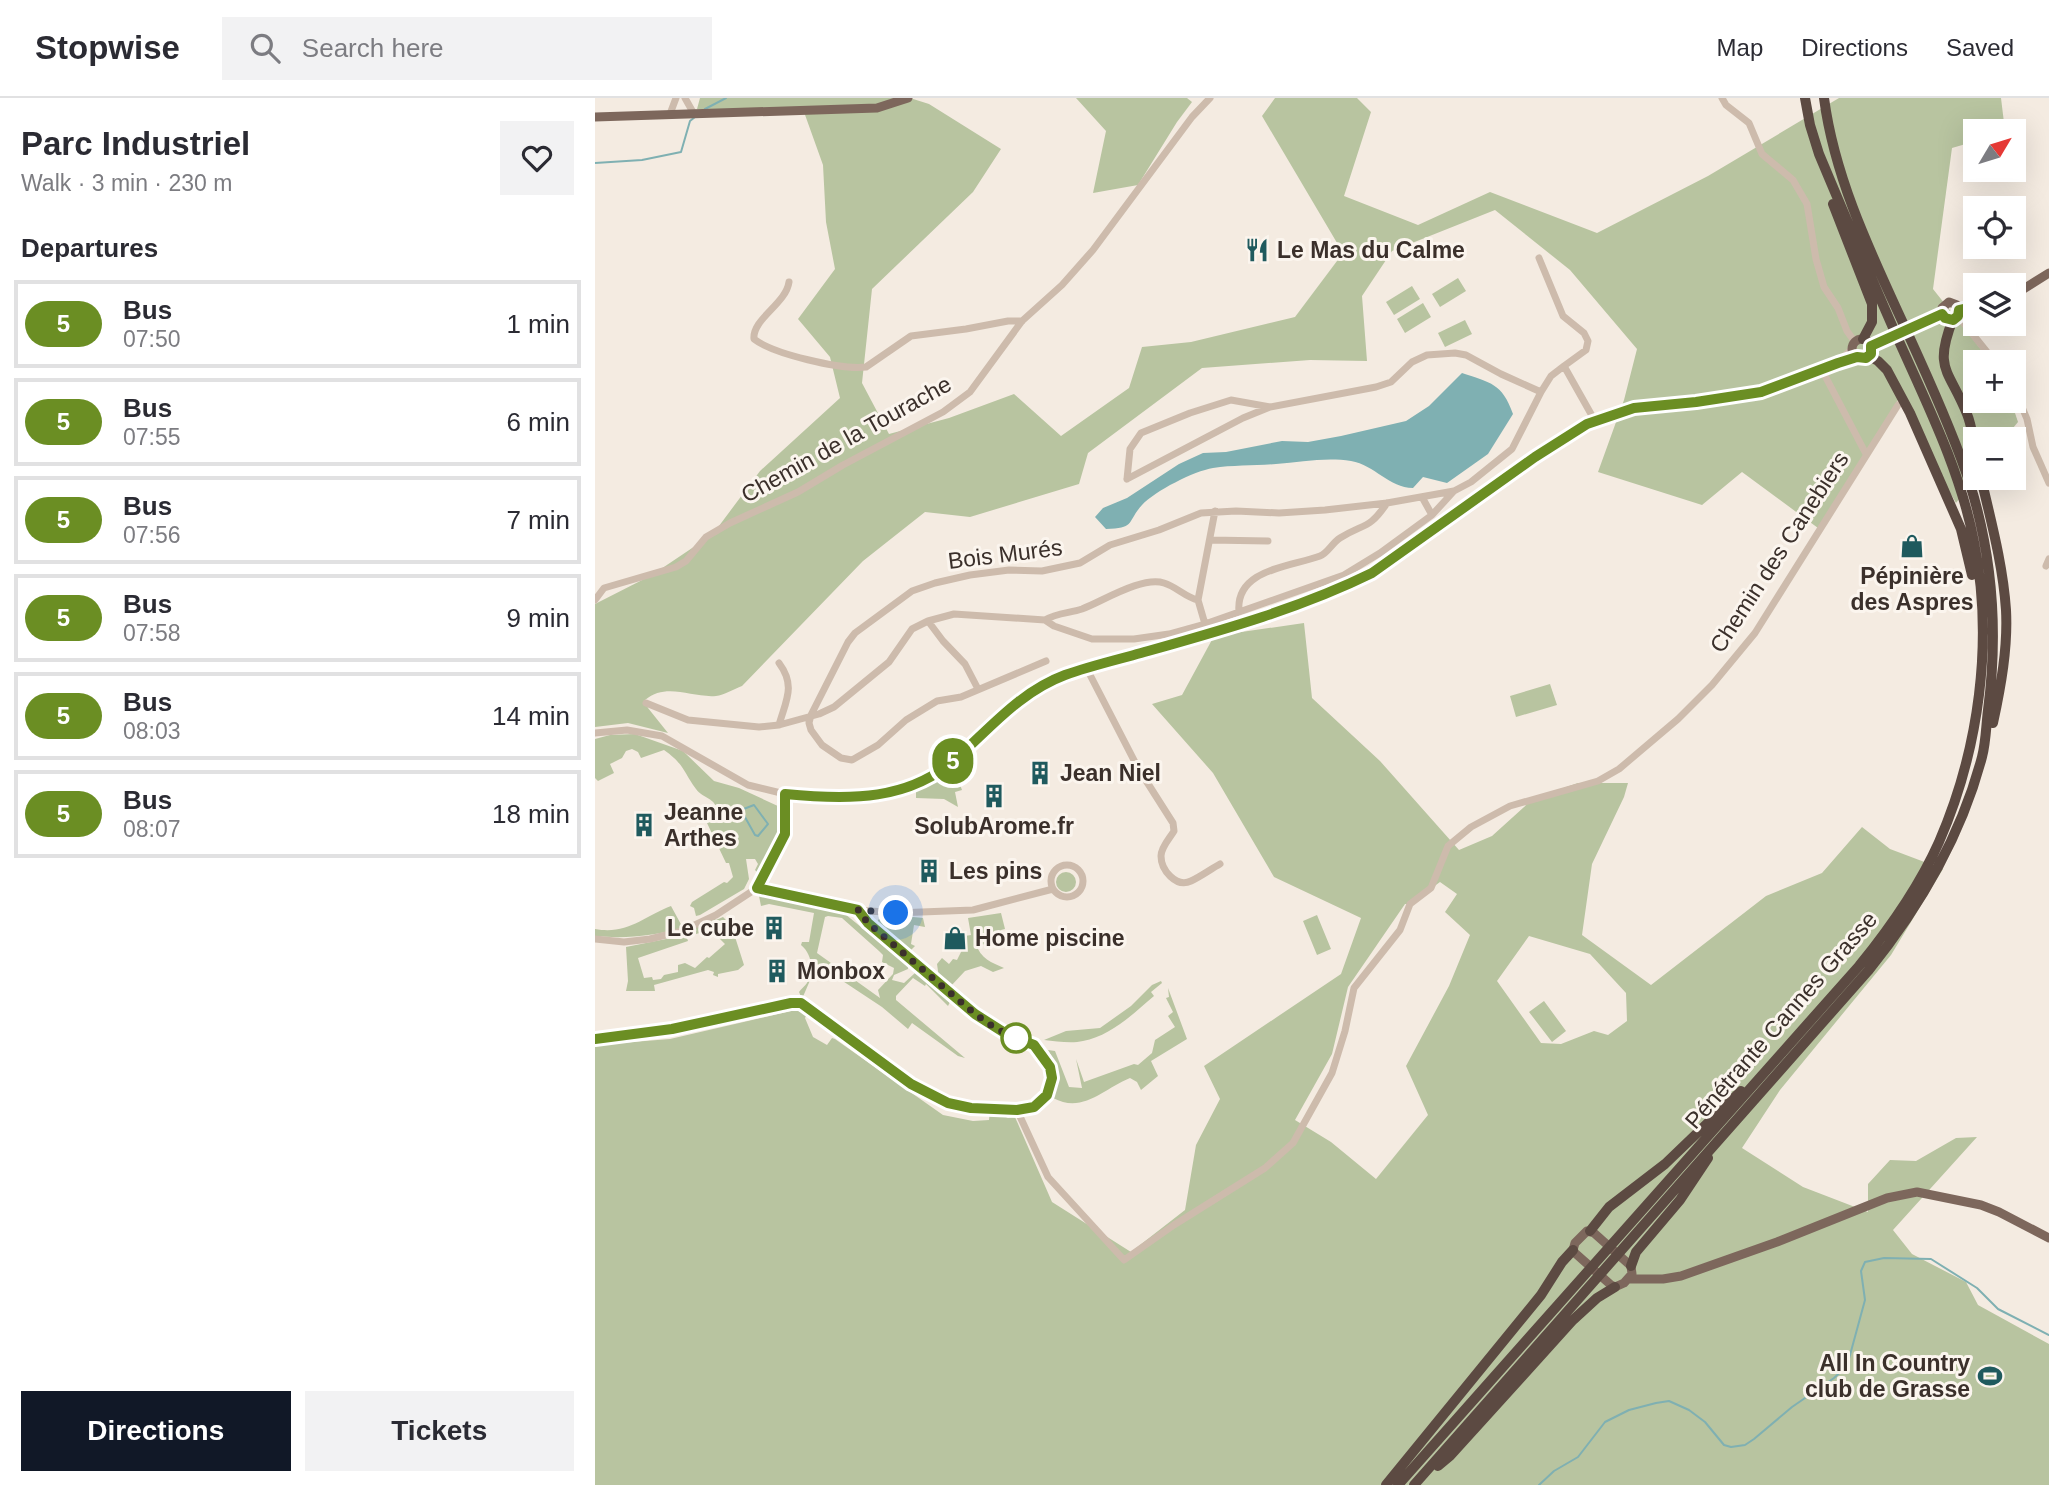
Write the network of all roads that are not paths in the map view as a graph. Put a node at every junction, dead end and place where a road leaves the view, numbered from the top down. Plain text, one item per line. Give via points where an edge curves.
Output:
1 (676, 98) edge
2 (685, 98) edge
3 (908, 98) edge
4 (1210, 98) edge
5 (1723, 98) edge
6 (1805, 98) edge
7 (1825, 98) edge
8 (670, 114) junction
9 (694, 114) junction
10 (595, 117) edge
11 (1819, 154) junction
12 (1539, 258) dead end
13 (2049, 273) edge
14 (789, 282) dead end
15 (2026, 287) edge
16 (1963, 312) edge
17 (1942, 314) junction
18 (1957, 315) junction
19 (1022, 321) junction
20 (1864, 347) junction
21 (1985, 350) edge
22 (1564, 366) junction
23 (1822, 370) junction
24 (1541, 392) junction
25 (1898, 405) dead end
26 (1271, 407) junction
27 (2024, 413) edge
28 (1595, 421) junction
29 (1971, 427) edge
30 (1866, 454) junction
31 (2049, 483) edge
32 (1984, 490) edge
33 (1454, 491) junction
34 (1422, 497) junction
35 (1387, 503) junction
36 (1215, 511) junction
37 (1432, 515) junction
38 (1210, 540) junction
39 (1268, 541) dead end
40 (595, 600) edge
41 (1198, 600) junction
42 (1239, 612) junction
43 (1045, 620) junction
44 (928, 621) junction
45 (1982, 623) junction
46 (1205, 624) junction
47 (1046, 661) dead end
48 (779, 663) dead end
49 (1087, 669) junction
50 (978, 689) junction
51 (646, 703) dead end
52 (811, 715) junction
53 (779, 725) junction
54 (595, 733) edge
55 (1982, 755) junction
56 (785, 794) junction
57 (1220, 864) dead end
58 (757, 888) junction
59 (1053, 890) junction
60 (858, 910) junction
61 (595, 939) edge
62 (595, 1039) edge
63 (1760, 1077) junction
64 (1017, 1110) junction
65 (1727, 1128) junction
66 (1594, 1234) junction
67 (2049, 1238) edge
68 (1576, 1254) junction
69 (1628, 1264) junction
70 (1628, 1279) junction
71 (1611, 1284) junction
72 (1415, 1484) edge
73 (1386, 1485) edge
74 (1398, 1485) edge

1 - 8 street
2 - 9 street
3 - 9 main road via 877,108
4 - 19 street, Chemin de la Tourache via 1078,269
5 - 20 street via 1749,123 1762,154 1793,180 1807,204 1824,287 1847,331
6 - 11 highway, Pénétrante Cannes Grasse
7 - 55 highway, Pénétrante Cannes Grasse via 1832,143 1847,190 1951,433 1983,537 1994,625
8 - 9 main road
8 - 10 main road
11 - 20 highway via 1821,175 1872,304
11 - 45 highway, Pénétrante Cannes Grasse via 1959,489 1974,541
12 - 22 street, Bois Murés via 1563,316 1588,341
13 - 15 main road
14 - 19 street via 788,292 759,324 754,339 775,351 828,363 866,367 911,336
16 - 18 main road
17 - 18 main road via 1945,318
17 - 18 main road via 1949,302 1957,305
17 - 20 main road
18 - 21 street
18 - 29 highway via 1944,344 1943,361
19 - 40 street, Chemin de la Tourache via 958,402 798,492 706,537 676,567 604,588
20 - 23 street
20 - 45 highway via 1894,381 1961,529
22 - 24 street, Bois Murés
22 - 28 street
23 - 28 street via 1761,392 1634,408
23 - 30 street, Chemin des Canebiers
24 - 26 street via 1466,355 1445,353 1412,362 1391,382 1376,387
24 - 33 street, Bois Murés via 1512,449
25 - 30 street, Chemin des Canebiers
26 - 26 street via 1231,400 1141,433 1130,449 1127,479
27 - 31 street
28 - 49 street via 1571,432 1372,573 1248,622
30 - 64 street, Chemin des Canebiers via 1755,634 1678,719 1598,781 1510,806 1448,846 1431,888 1410,904 1400,930 1354,988 1332,1073 1293,1143 1265,1168 1124,1261 1048,1177
32 - 55 highway via 2006,611 1999,693
33 - 34 street, Bois Murés
33 - 37 street, Bois Murés
34 - 35 street, Bois Murés
34 - 37 street
35 - 36 street, Bois Murés via 1279,513
35 - 42 street via 1372,523 1342,537 1324,554 1251,579 1238,603
36 - 38 street
36 - 52 street, Bois Murés via 1110,545 1080,563 1042,571 970,575 912,591 855,633
37 - 42 street, Bois Murés via 1344,575
38 - 39 street
38 - 41 street
41 - 43 street, Bois Murés via 1165,583 1151,582
41 - 46 street
42 - 46 street, Bois Murés
43 - 44 street, Bois Murés via 954,614
43 - 46 street, Bois Murés via 1092,639 1134,639
44 - 50 street via 965,664
44 - 52 street, Bois Murés via 912,629 889,662 834,707
45 - 63 highway, Pénétrante Cannes Grasse via 1977,709 1955,799 1938,844 1890,928
47 - 50 street
48 - 53 street via 790,683
49 - 56 street via 1031,691 958,758 911,787 860,798
49 - 57 street via 1138,768 1173,823 1174,831 1161,858 1170,877 1190,882
50 - 52 street via 937,701 852,760 822,745 811,730
51 - 53 street, Bois Murés via 688,719
52 - 53 street, Bois Murés
54 - 56 street via 627,730 662,736 748,785
55 - 65 highway, Pénétrante Cannes Grasse via 1948,849 1897,935
56 - 58 street via 785,834
58 - 60 street
58 - 61 street via 682,931 637,940
59 - 59 street via 1065,897 1078,893 1083,880 1080,873 1069,866 1056,870
59 - 60 street via 973,910
60 - 64 street via 975,1014 1034,1045 1045,1058 1052,1078 1047,1095 1034,1107
62 - 64 street via 801,1003 911,1084 948,1103
63 - 66 highway via 1659,1169 1609,1207
63 - 74 highway, Pénétrante Cannes Grasse
65 - 69 highway via 1680,1200
65 - 72 highway, Pénétrante Cannes Grasse
66 - 68 main road via 1584,1233 1575,1243
66 - 69 main road
67 - 70 main road via 1981,1205 1917,1192 1887,1198 1681,1276
68 - 71 main road
68 - 73 highway via 1562,1262 1541,1295
69 - 70 main road via 1632,1274
70 - 71 main road
71 - 72 highway via 1450,1456

